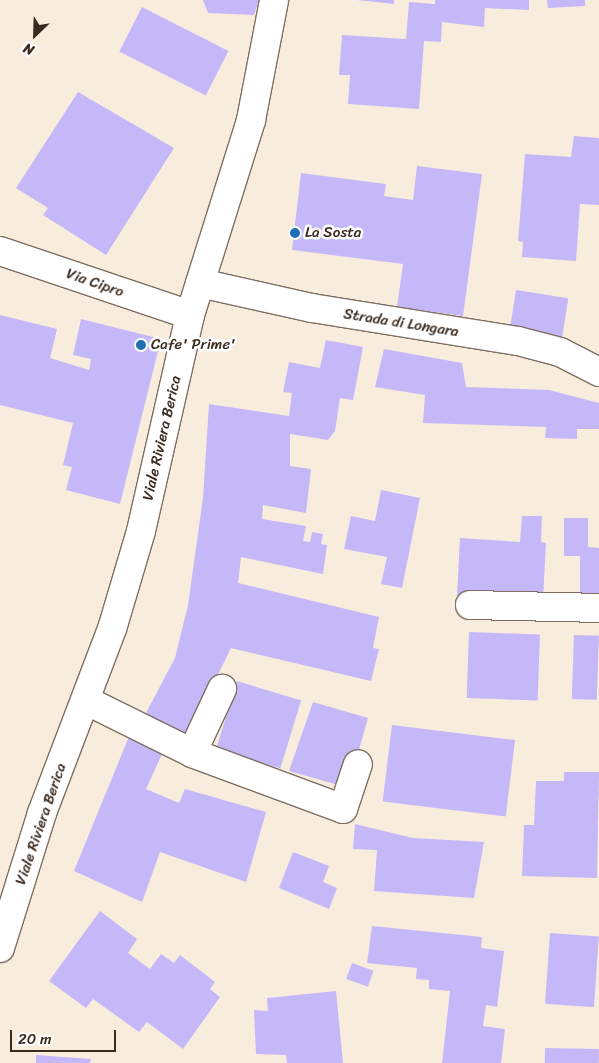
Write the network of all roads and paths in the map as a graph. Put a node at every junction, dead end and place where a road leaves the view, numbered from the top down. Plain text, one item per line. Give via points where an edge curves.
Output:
1 (274, 0) edge
2 (0, 251) edge
3 (200, 283) junction
4 (190, 315) junction
5 (599, 372) edge
6 (470, 605) dead end
7 (599, 608) edge
8 (222, 689) dead end
9 (87, 701) junction
10 (192, 753) junction
11 (358, 764) dead end
12 (0, 948) edge

1 - 3 main road, Viale Riviera Berica via 251,120
2 - 4 main road, Via Cipro
3 - 4 main road, Viale Riviera Berica
3 - 5 main road, Strada di Longara via 312,308 518,341 560,352
4 - 9 main road, Viale Riviera Berica via 141,531
6 - 7 main road
8 - 10 main road
9 - 10 main road
9 - 12 main road, Viale Riviera Berica via 42,813
10 - 11 main road via 343,809

